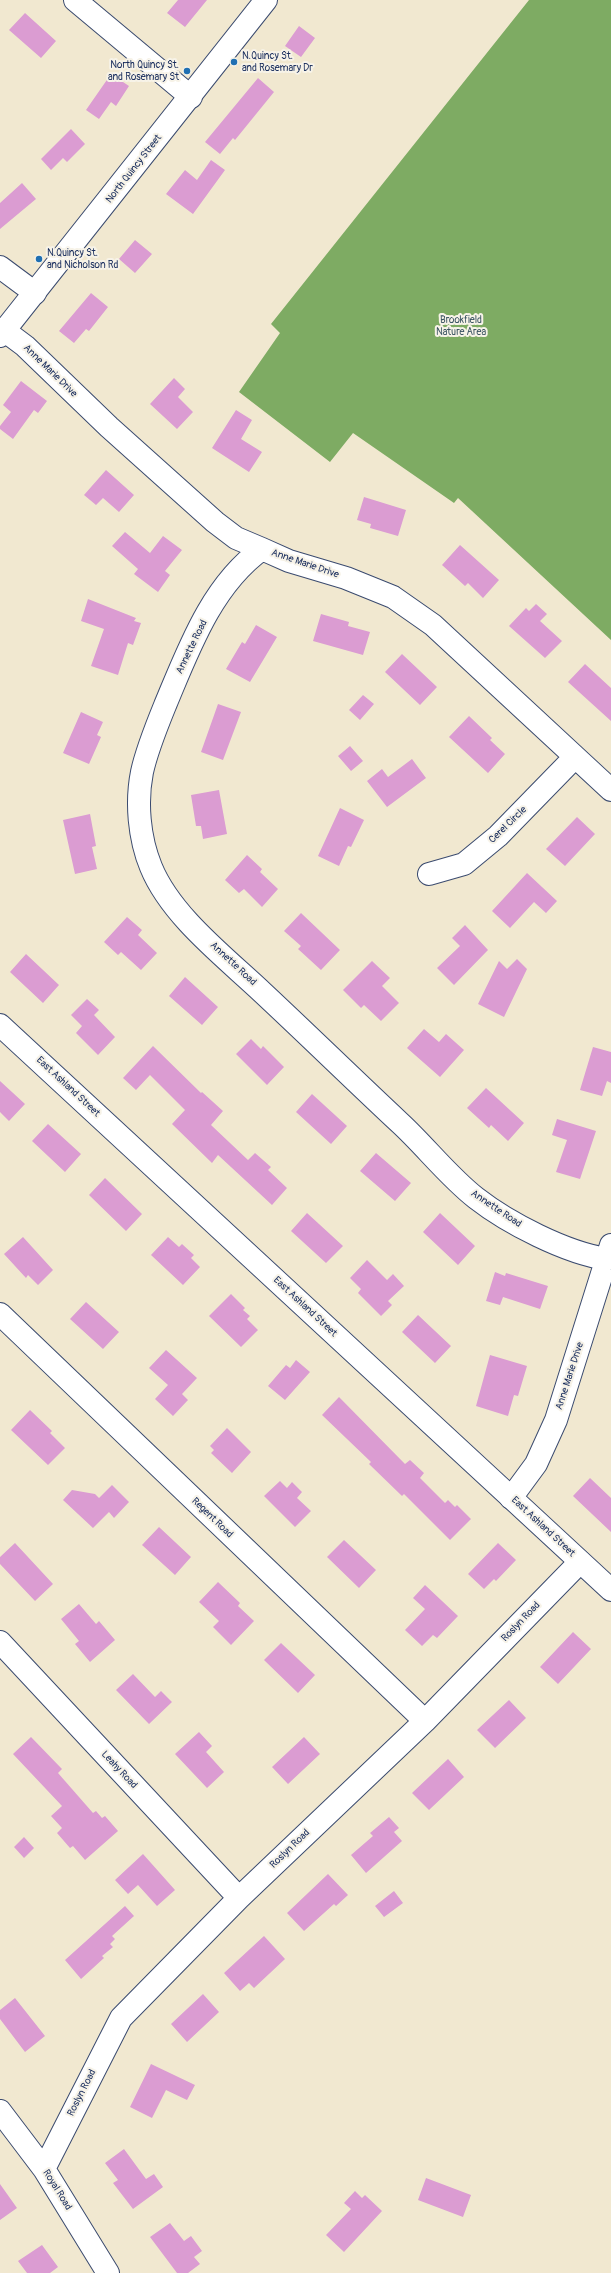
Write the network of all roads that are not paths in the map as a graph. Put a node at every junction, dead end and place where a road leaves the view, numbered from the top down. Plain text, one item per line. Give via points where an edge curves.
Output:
1 (75, 0) edge
2 (266, 0) edge
3 (191, 97) junction
4 (0, 267) edge
5 (35, 293) junction
6 (2, 334) edge
7 (262, 549) junction
8 (575, 757) junction
9 (611, 790) edge
10 (429, 874) dead end
11 (0, 1025) edge
12 (609, 1252) edge
13 (0, 1314) edge
14 (511, 1498) junction
15 (580, 1562) junction
16 (611, 1590) edge
17 (0, 1642) edge
18 (425, 1721) junction
19 (239, 1898) junction
20 (0, 2111) edge
21 (44, 2169) junction
22 (108, 2273) edge

1 - 3 street
2 - 3 street, North Quincy Street
3 - 5 street, North Quincy Street
4 - 5 street
5 - 6 street, North Quincy Street
6 - 7 street, Anne Marie Drive via 25,346 109,427 215,522 236,538
7 - 8 street, Anne Marie Drive via 393,597 433,625
7 - 12 street, Annette Road via 247,560 221,590 188,650 160,719 142,772 139,827 151,867 168,898 201,934 476,1198 536,1235 593,1257
8 - 9 street, Anne Marie Drive
8 - 10 street, Cerel Circle via 498,836 464,864
11 - 14 street, East Ashland Street
12 - 14 street, Anne Marie Drive via 556,1420 536,1464
13 - 18 street, Regent Road
14 - 15 street, East Ashland Street
15 - 16 street, East Ashland Street
15 - 18 street, Roslyn Road
17 - 19 street, Leahy Road
18 - 19 street, Roslyn Road
19 - 21 street, Roslyn Road via 121,2018
20 - 21 street, Royal Road
21 - 22 street, Royal Road

